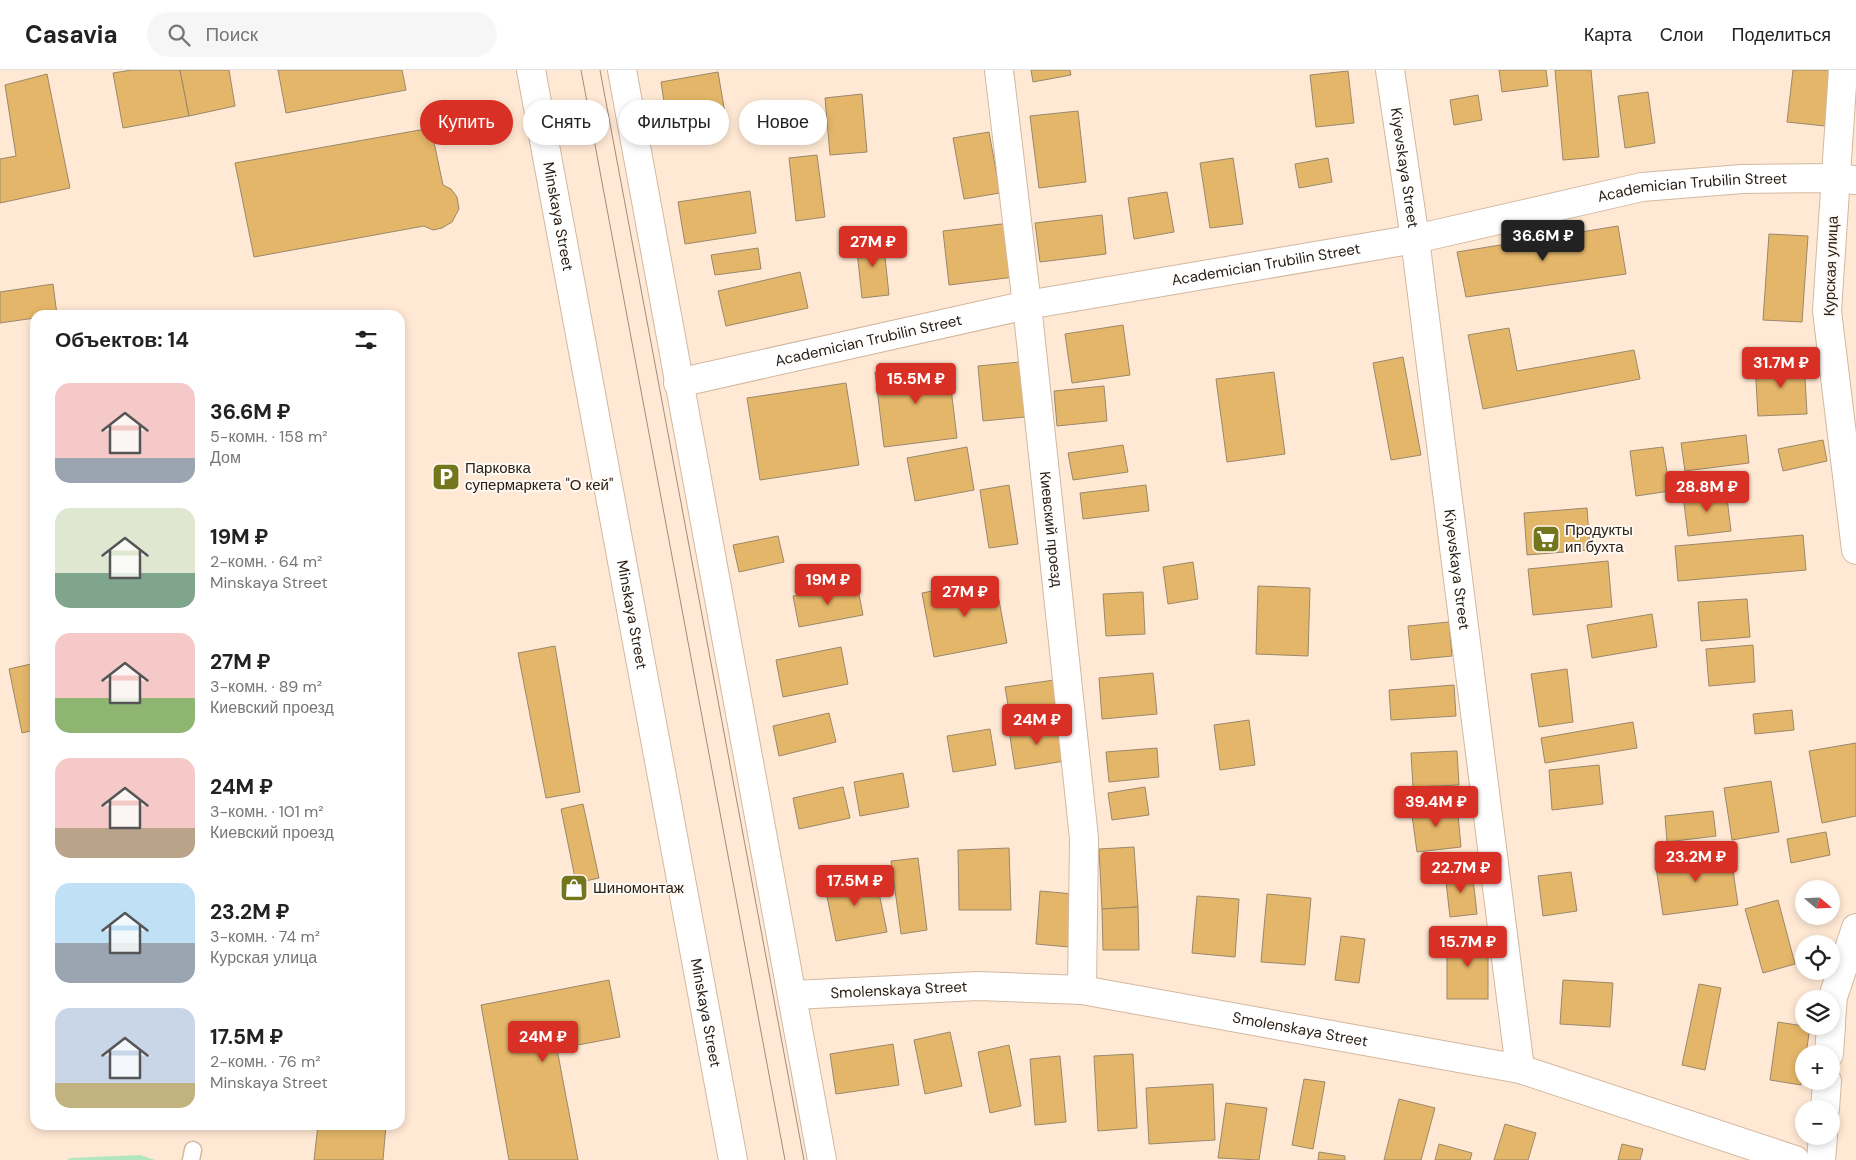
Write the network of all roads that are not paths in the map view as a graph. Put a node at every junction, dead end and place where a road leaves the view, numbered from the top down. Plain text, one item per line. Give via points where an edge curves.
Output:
1 (531, 70) edge
2 (622, 70) edge
3 (1000, 70) edge
4 (1390, 70) edge
5 (1843, 70) edge
6 (1846, 179) edge
7 (1415, 239) junction
8 (1027, 305) junction
9 (678, 383) junction
10 (1856, 550) edge
11 (1856, 928) edge
12 (1082, 990) junction
13 (1835, 990) edge
14 (793, 995) junction
15 (1520, 1069) junction
16 (1823, 1145) edge
17 (733, 1160) edge
18 (822, 1160) edge
19 (1795, 1160) edge
20 (1822, 1160) edge

1 - 17 street, Minskaya Street
2 - 9 street
3 - 8 street, Киевский проезд
4 - 7 street, Kiyevskaya Street
5 - 6 street, Курская улица
6 - 7 street, Academician Trubilin Street via 1742,179 1642,187
6 - 10 street, Курская улица via 1827,311
7 - 8 street, Academician Trubilin Street
7 - 15 street, Kiyevskaya Street
8 - 9 street, Academician Trubilin Street
8 - 12 street, Киевский проезд via 1084,838
9 - 14 street
11 - 13 street
12 - 14 street, Smolenskaya Street via 978,986
12 - 15 street, Smolenskaya Street
14 - 18 street
15 - 19 street, Smolenskaya Street
16 - 20 street

